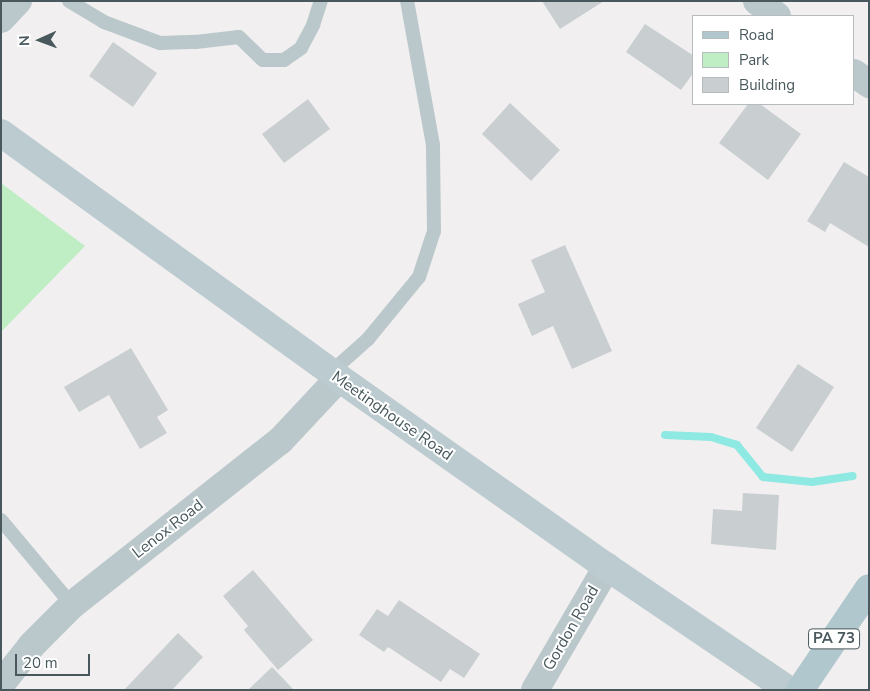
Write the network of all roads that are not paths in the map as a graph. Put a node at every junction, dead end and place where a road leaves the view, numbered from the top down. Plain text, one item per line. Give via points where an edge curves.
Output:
1 (18, 1) edge
2 (69, 1) edge
3 (321, 1) edge
4 (407, 1) edge
5 (756, 1) edge
6 (776, 15) edge
7 (1, 19) edge
8 (855, 74) edge
9 (869, 84) edge
10 (1, 134) edge
11 (335, 375) junction
12 (1, 520) edge
13 (607, 567) junction
14 (869, 588) edge
15 (72, 605) junction
16 (1, 684) edge
17 (536, 690) edge
18 (789, 690) edge
19 (800, 690) edge

1 - 7 street
2 - 3 lane via 104,22 160,43 239,37 264,60 284,60 301,48
4 - 11 lane via 432,145 434,231 419,277
5 - 6 street
8 - 9 street
10 - 11 street, Meetinghouse Road
11 - 13 street, Meetinghouse Road
11 - 15 street, Lenox Road via 280,441
12 - 15 lane
13 - 17 street, Gordon Road
13 - 18 street, Meetinghouse Road
14 - 19 main road, PA 73
15 - 16 street, Lenox Road via 32,645

